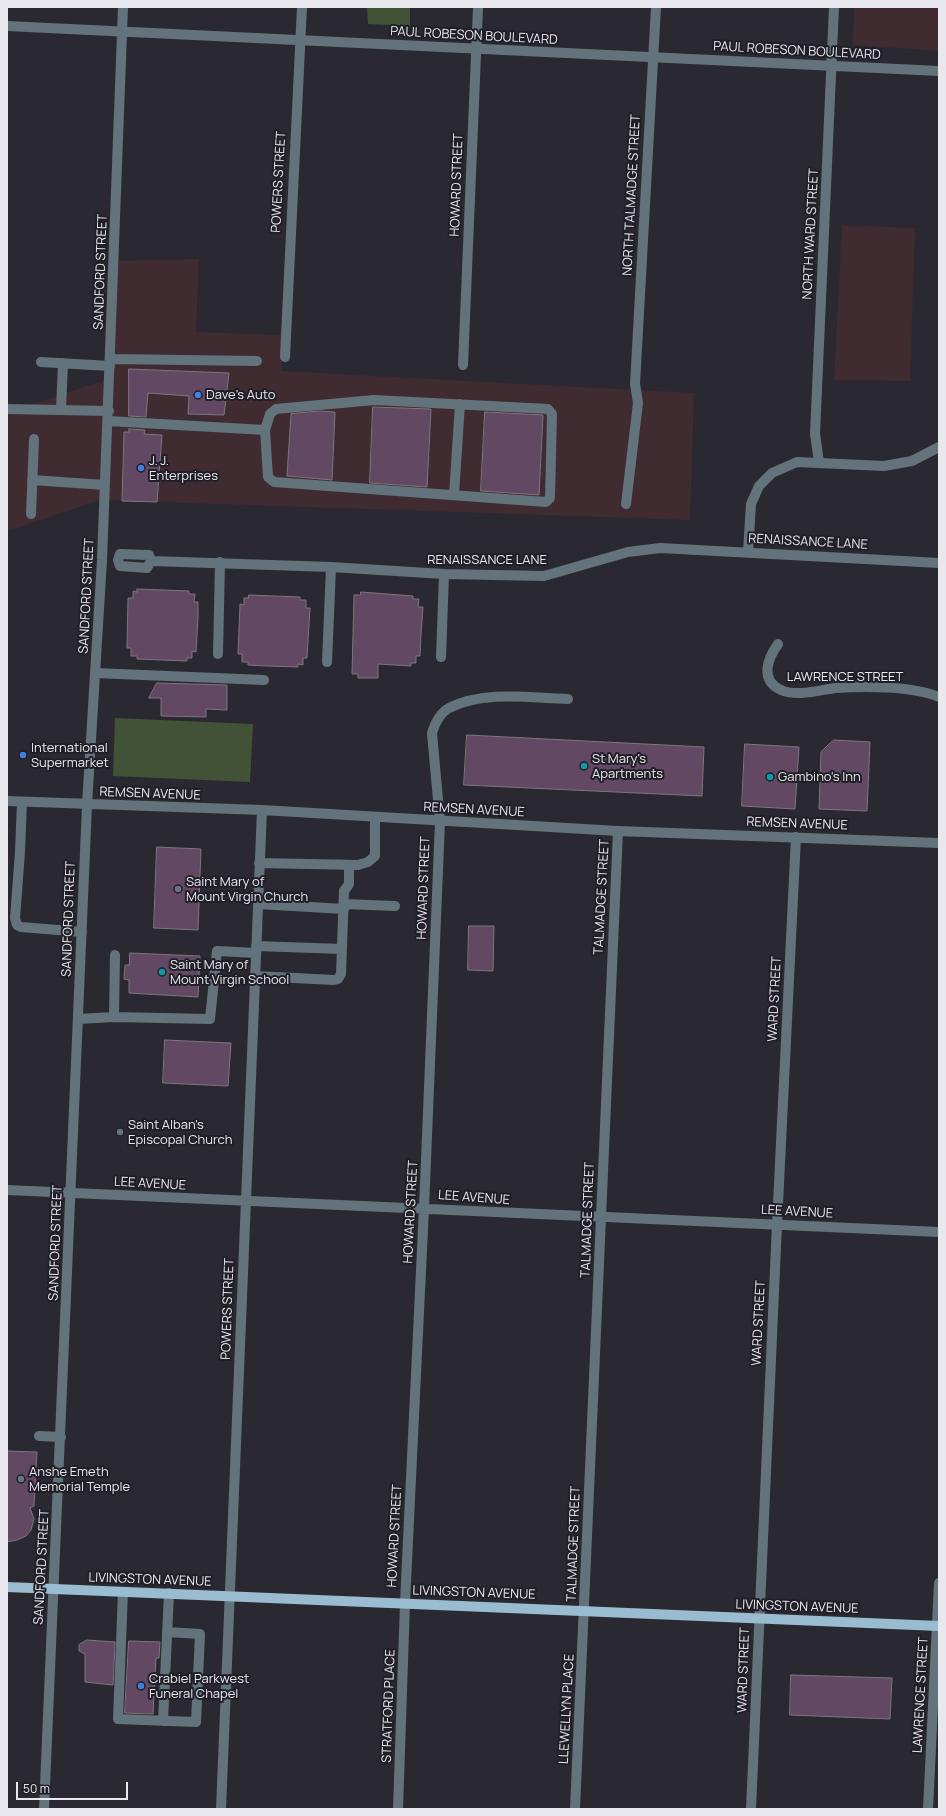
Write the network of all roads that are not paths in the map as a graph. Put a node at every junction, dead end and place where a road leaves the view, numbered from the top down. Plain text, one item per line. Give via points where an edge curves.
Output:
1 (123, 7) edge
2 (302, 7) edge
3 (478, 7) edge
4 (656, 7) edge
5 (834, 7) edge
6 (7, 26) edge
7 (123, 31) junction
8 (299, 41) junction
9 (476, 49) junction
10 (653, 57) junction
11 (832, 65) junction
12 (939, 72) edge
13 (285, 358) dead end
14 (257, 361) dead end
15 (41, 362) dead end
16 (110, 362) junction
17 (63, 363) junction
18 (463, 365) dead end
19 (460, 404) junction
20 (7, 409) edge
21 (61, 410) junction
22 (108, 416) junction
23 (265, 430) junction
24 (34, 439) dead end
25 (939, 447) edge
26 (819, 462) junction
27 (32, 480) junction
28 (105, 485) junction
29 (454, 495) junction
30 (626, 504) dead end
31 (31, 514) dead end
32 (748, 552) junction
33 (102, 560) junction
34 (220, 562) junction
35 (939, 562) edge
36 (331, 567) junction
37 (444, 574) junction
38 (778, 644) dead end
39 (218, 654) dead end
40 (441, 657) dead end
41 (327, 662) dead end
42 (95, 673) junction
43 (264, 680) dead end
44 (939, 697) edge
45 (568, 699) dead end
46 (7, 801) edge
47 (22, 802) junction
48 (87, 804) junction
49 (262, 810) junction
50 (375, 818) junction
51 (440, 822) junction
52 (618, 831) junction
53 (796, 837) junction
54 (939, 843) edge
55 (260, 863) junction
56 (349, 865) junction
57 (258, 904) junction
58 (344, 906) junction
59 (395, 906) dead end
60 (82, 932) junction
61 (256, 949) junction
62 (342, 949) junction
63 (115, 955) dead end
64 (255, 976) junction
65 (114, 1017) junction
66 (78, 1019) junction
67 (7, 1190) edge
68 (71, 1193) junction
69 (245, 1202) junction
70 (424, 1208) junction
71 (601, 1218) junction
72 (777, 1224) junction
73 (939, 1232) edge
74 (39, 1436) dead end
75 (60, 1437) junction
76 (939, 1583) edge
77 (7, 1587) edge
78 (54, 1589) junction
79 (123, 1592) junction
80 (168, 1593) junction
81 (230, 1596) junction
82 (405, 1603) junction
83 (585, 1611) junction
84 (758, 1618) junction
85 (938, 1626) edge
86 (167, 1632) junction
87 (163, 1721) junction
88 (44, 1809) edge
89 (221, 1809) edge
90 (398, 1809) edge
91 (575, 1809) edge
92 (751, 1809) edge
93 (928, 1809) edge

1 - 7 street, SANDFORD STREET
2 - 8 street, POWERS STREET
3 - 9 street, HOWARD STREET
4 - 10 street, NORTH TALMADGE STREET
5 - 11 street, NORTH WARD STREET
6 - 7 street, PAUL ROBESON BOULEVARD
7 - 8 street, PAUL ROBESON BOULEVARD
7 - 16 street, SANDFORD STREET
8 - 9 street, PAUL ROBESON BOULEVARD
8 - 13 street, POWERS STREET
9 - 10 street, PAUL ROBESON BOULEVARD
9 - 18 street, HOWARD STREET
10 - 11 street, PAUL ROBESON BOULEVARD
10 - 30 street, NORTH TALMADGE STREET via 635,384 638,403
11 - 12 street, PAUL ROBESON BOULEVARD
11 - 26 street, NORTH WARD STREET via 815,434
14 - 16 street
15 - 17 street
16 - 17 street
16 - 22 street, SANDFORD STREET
17 - 21 street
19 - 23 street via 374,400 276,409 270,414
19 - 29 street
19 - 29 street via 548,409 552,414 550,498 546,502
20 - 21 street
21 - 22 street
22 - 23 street
22 - 28 street, SANDFORD STREET
23 - 29 street via 268,477 274,482
24 - 27 street
25 - 26 street via 912,461 884,466
26 - 32 street via 797,462 772,473 759,486 752,504
27 - 28 street
27 - 31 street
28 - 33 street, SANDFORD STREET
32 - 35 street, RENAISSANCE LANE
32 - 37 street, RENAISSANCE LANE via 660,548 628,552 544,576
33 - 34 street, RENAISSANCE LANE via 118,560 120,566 147,568 151,561
33 - 42 street, SANDFORD STREET
34 - 36 street, RENAISSANCE LANE
34 - 39 street
36 - 37 street, RENAISSANCE LANE
36 - 41 street
37 - 40 street
38 - 44 street, LAWRENCE STREET via 769,658 767,670 768,679 773,686 782,691 854,687 913,690
42 - 43 street
42 - 48 street, SANDFORD STREET
45 - 51 street, HOWARD STREET via 484,698 448,708 436,723 432,733
46 - 47 street, REMSEN AVENUE
47 - 48 street, REMSEN AVENUE
47 - 60 street via 15,918 17,925
48 - 49 street, REMSEN AVENUE
48 - 60 street, SANDFORD STREET
49 - 50 street, REMSEN AVENUE
49 - 55 street, POWERS STREET
50 - 51 street, REMSEN AVENUE
50 - 56 street via 375,856 368,862
51 - 52 street, REMSEN AVENUE
51 - 70 street, HOWARD STREET
52 - 53 street, REMSEN AVENUE
52 - 71 street, TALMADGE STREET
53 - 54 street, REMSEN AVENUE
53 - 72 street, WARD STREET
55 - 56 street
55 - 57 street, POWERS STREET
56 - 58 street via 349,884 344,891
57 - 58 street
57 - 61 street, POWERS STREET
58 - 59 street
58 - 62 street
60 - 66 street, SANDFORD STREET
61 - 62 street
61 - 64 street, POWERS STREET
61 - 65 street via 217,951 210,1019
62 - 64 street via 341,974 338,979
63 - 65 street
64 - 69 street, POWERS STREET
65 - 66 street
66 - 68 street, SANDFORD STREET
67 - 68 street, LEE AVENUE
68 - 69 street, LEE AVENUE
68 - 75 street, SANDFORD STREET
69 - 70 street, LEE AVENUE
69 - 81 street, POWERS STREET
70 - 71 street, LEE AVENUE
70 - 82 street, HOWARD STREET
71 - 72 street, LEE AVENUE
71 - 83 street, TALMADGE STREET
72 - 73 street, LEE AVENUE
72 - 84 street, WARD STREET
74 - 75 street
75 - 78 street, SANDFORD STREET
76 - 85 street, LAWRENCE STREET
77 - 78 main road, LIVINGSTON AVENUE
78 - 79 main road, LIVINGSTON AVENUE
78 - 88 street, SANDFORD STREET
79 - 80 main road, LIVINGSTON AVENUE
79 - 87 street via 118,1719
80 - 81 main road, LIVINGSTON AVENUE
80 - 86 street
81 - 82 main road, LIVINGSTON AVENUE
81 - 89 street, POWERS STREET
82 - 83 main road, LIVINGSTON AVENUE
82 - 90 street, STRATFORD PLACE
83 - 84 main road, LIVINGSTON AVENUE
83 - 91 street, LLEWELLYN PLACE
84 - 85 main road, LIVINGSTON AVENUE
84 - 92 street, WARD STREET
85 - 93 street, LAWRENCE STREET
86 - 87 street
86 - 87 street via 200,1634 196,1722

